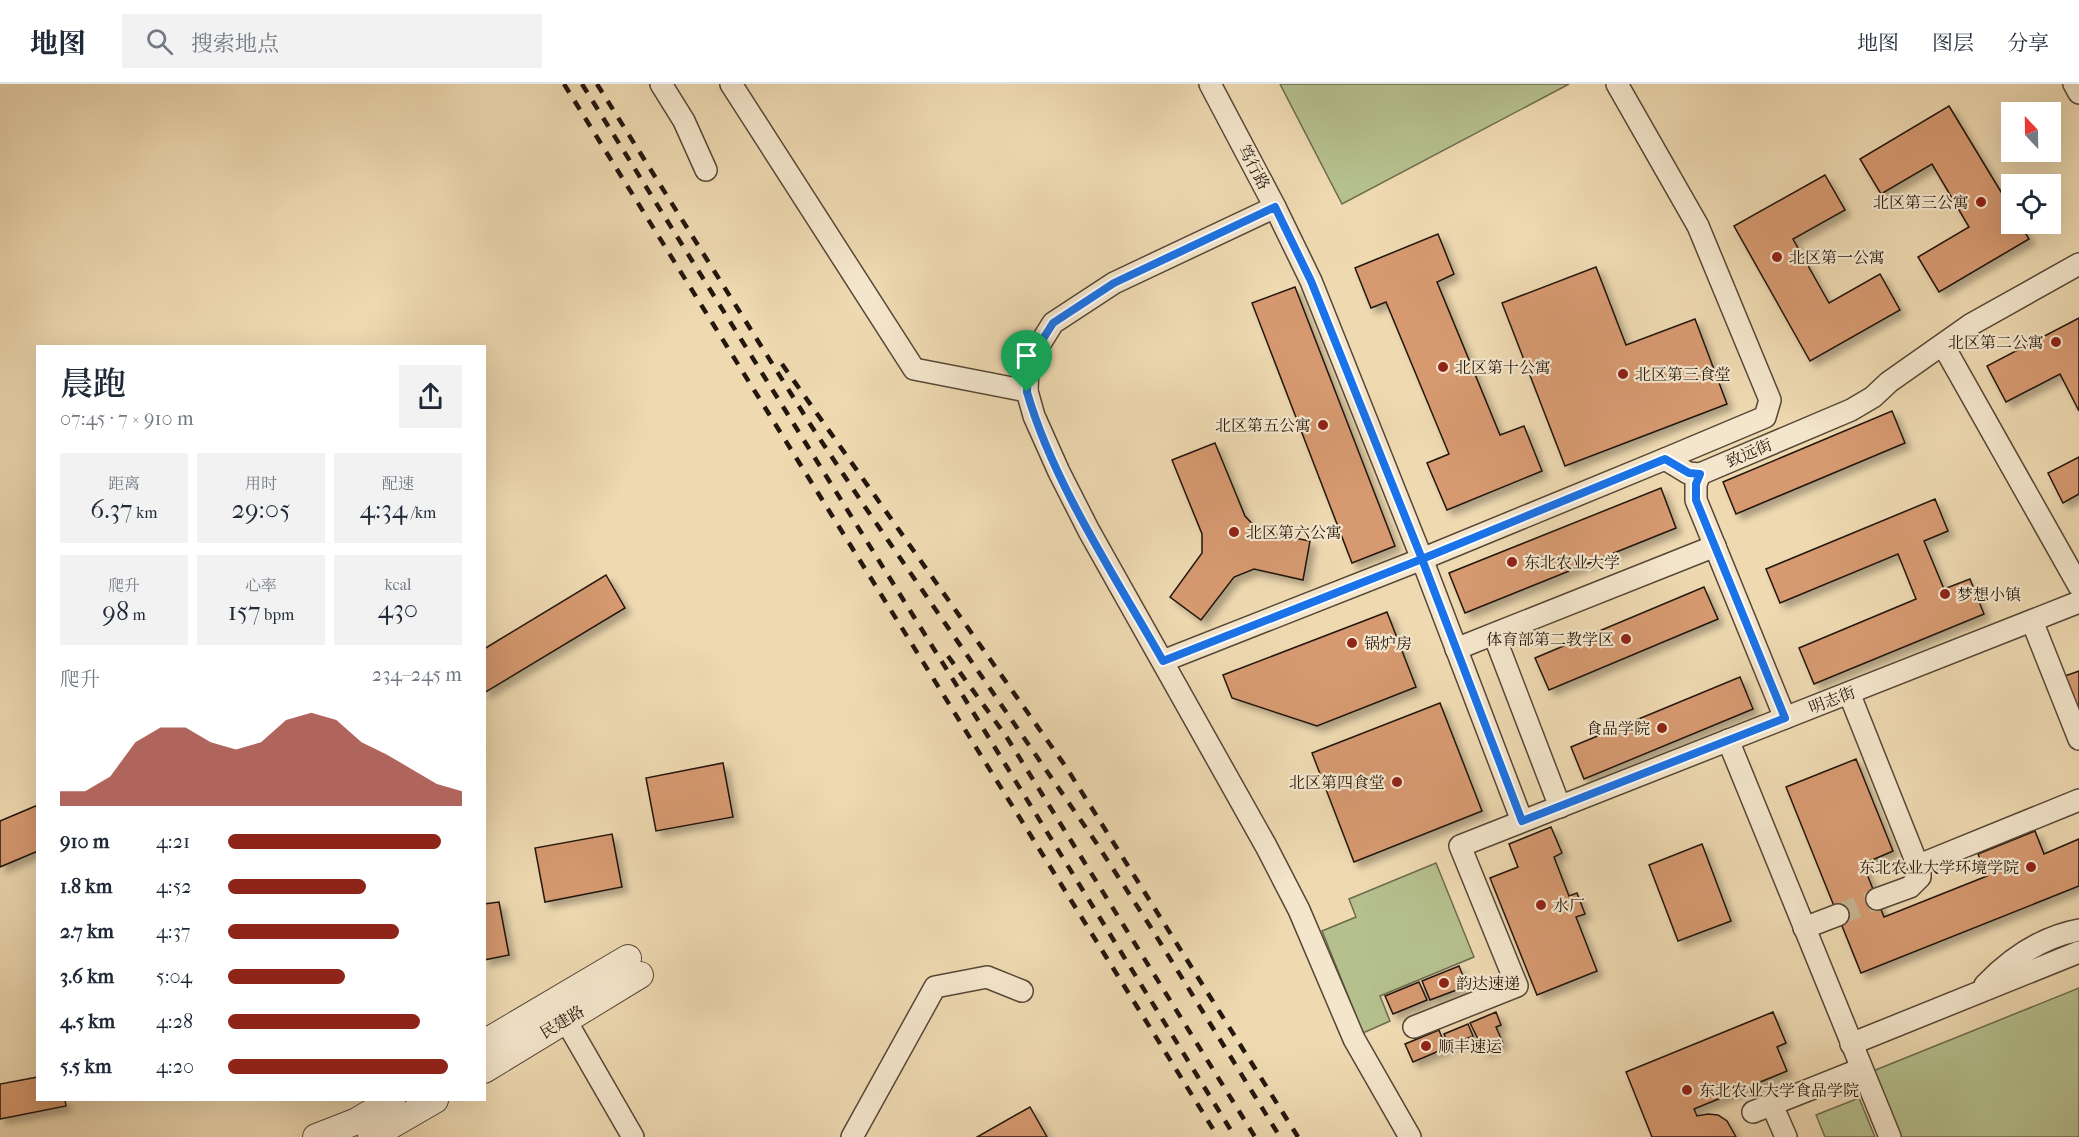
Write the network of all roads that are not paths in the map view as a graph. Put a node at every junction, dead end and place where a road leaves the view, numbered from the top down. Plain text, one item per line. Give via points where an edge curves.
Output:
1 (661, 84) edge
2 (731, 84) edge
3 (1210, 84) edge
4 (1617, 84) edge
5 (2074, 84) edge
6 (2079, 93) edge
7 (706, 170) dead end
8 (1275, 207) junction
9 (2079, 264) edge
10 (1942, 345) junction
11 (1027, 392) junction
12 (1665, 459) junction
13 (1700, 474) junction
14 (1715, 546) junction
15 (1422, 559) junction
16 (2079, 586) edge
17 (2079, 602) edge
18 (2032, 621) junction
19 (1494, 635) junction
20 (1456, 649) junction
21 (1163, 661) junction
22 (1849, 693) junction
23 (1785, 718) junction
24 (2079, 739) edge
25 (1728, 740) junction
26 (2079, 800) edge
27 (1560, 807) junction
28 (1522, 821) junction
29 (1919, 865) junction
30 (1877, 900) tunnel mouth
31 (1838, 915) tunnel mouth
32 (1804, 928) junction
33 (2079, 930) edge
34 (2079, 952) edge
35 (634, 966) dead end
36 (1022, 991) dead end
37 (1979, 992) junction
38 (561, 1010) junction
39 (1414, 1027) dead end
40 (486, 1043) edge
41 (1851, 1044) junction
42 (486, 1068) edge
43 (1861, 1068) junction
44 (390, 1101) edge
45 (433, 1101) edge
46 (320, 1137) edge
47 (371, 1137) edge
48 (633, 1137) edge
49 (852, 1137) edge
50 (1410, 1137) edge
51 (1786, 1137) edge
52 (1890, 1137) edge

1 - 7 street
2 - 11 street via 914,369
3 - 8 street, 笃行路
4 - 12 street via 1698,226 1770,400 1765,417
5 - 6 street
8 - 11 street via 1114,283 1053,323 1028,363
8 - 15 street, 笃行路 via 1311,281
9 - 10 street, 致远街
10 - 13 street, 致远街 via 1851,410
10 - 16 street
11 - 21 street via 1059,472
12 - 13 street via 1689,473
12 - 15 street
13 - 14 street via 1696,500
14 - 19 street
14 - 23 street
15 - 20 street, 笃行路
15 - 21 street
17 - 18 street, 明志街
18 - 22 street, 明志街
18 - 24 street
19 - 20 street
19 - 27 street
20 - 28 street, 笃行路
21 - 50 street via 1266,846 1299,910 1354,1039
22 - 23 street, 明志街
22 - 29 street
23 - 25 street, 明志街
25 - 27 street, 明志街
25 - 32 street
26 - 29 street
27 - 28 street, 明志街
28 - 39 street, 明志街 via 1460,846 1517,986
29 - 30 street via 1916,883
31 - 32 street
32 - 41 street
33 - 37 street via 2016,957
34 - 37 street
35 - 38 street, 民建路
36 - 49 street via 987,976 935,987
37 - 41 street
38 - 40 street, 民建路
38 - 42 street, 民建路
38 - 48 street
41 - 43 street
43 - 51 street via 1763,1108
43 - 52 street
44 - 46 street
45 - 47 street

